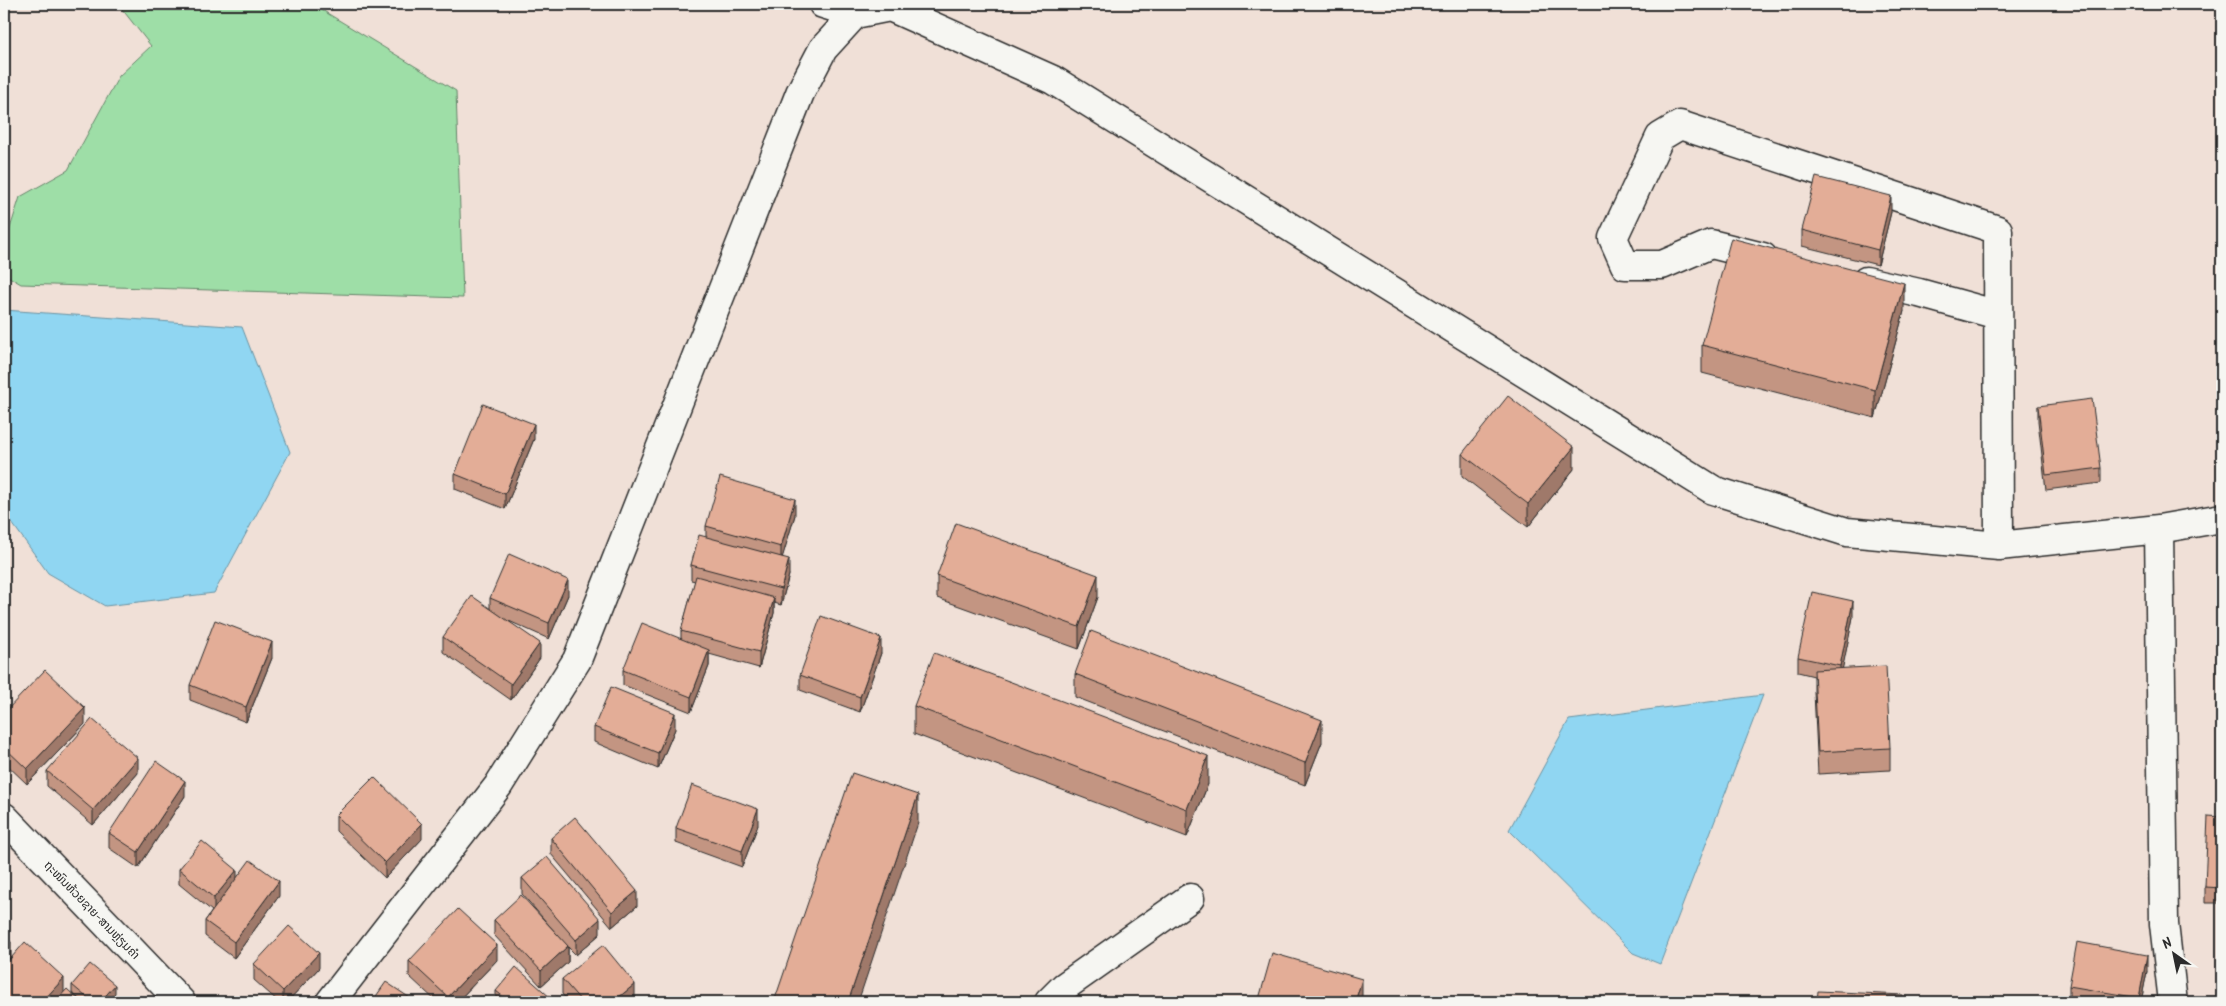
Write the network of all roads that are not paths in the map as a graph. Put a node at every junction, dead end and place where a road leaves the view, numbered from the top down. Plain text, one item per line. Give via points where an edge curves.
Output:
1 (823, 4) edge
2 (890, 5) edge
3 (855, 14) junction
4 (1789, 264) edge
5 (1845, 277) edge
6 (1998, 315) junction
7 (2222, 518) edge
8 (2159, 529) junction
9 (1999, 546) junction
10 (4, 817) edge
11 (1190, 898) dead end
12 (181, 1002) edge
13 (330, 1002) edge
14 (1050, 1002) edge
15 (2173, 1002) edge

1 - 3 street
2 - 3 street
2 - 9 street via 1054,80 1713,490 1847,532
3 - 13 street via 823,48 800,93 577,660 498,786
4 - 6 street via 1711,244 1662,265 1626,265 1613,238 1660,137 1680,125 1998,230
5 - 6 street
6 - 9 street
7 - 8 street
8 - 9 street
8 - 15 street via 2164,924
10 - 12 street, ຖະໜົນຫ້ວຍຊາຍ-ສາມຫຼ່ຽມຄຳ
11 - 14 street via 1064,987

